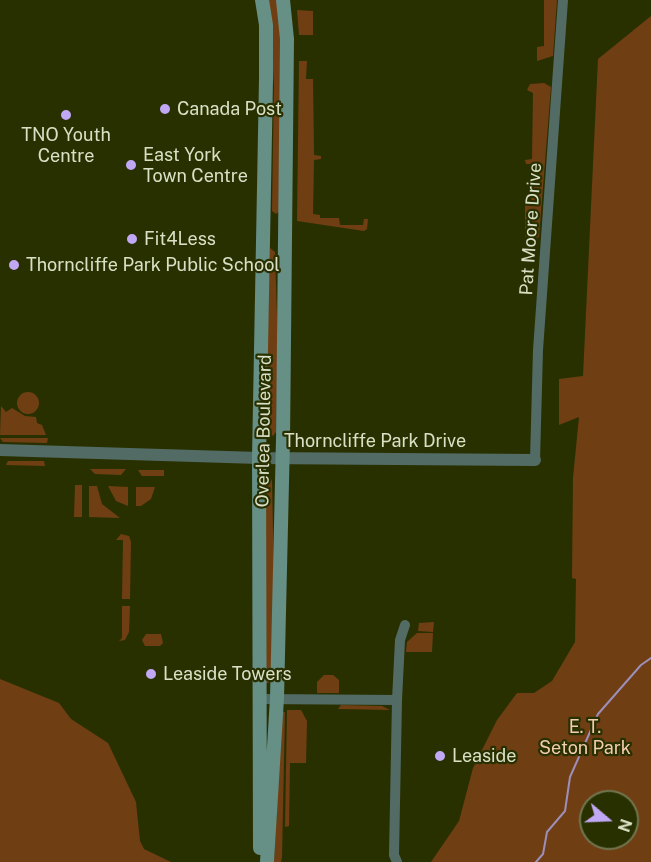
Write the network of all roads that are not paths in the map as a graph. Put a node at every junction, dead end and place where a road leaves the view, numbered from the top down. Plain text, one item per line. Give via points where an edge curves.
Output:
1 (262, 0) edge
2 (283, 0) edge
3 (563, 0) edge
4 (0, 450) edge
5 (282, 458) junction
6 (259, 459) junction
7 (535, 460) joint
8 (405, 625) dead end
9 (277, 698) junction
10 (259, 699) junction
11 (396, 700) junction
12 (395, 859) edge
13 (260, 862) edge
14 (267, 862) edge

1 - 6 main road, Overlea Boulevard via 266,25 266,129
2 - 5 main road, Overlea Boulevard via 287,39
3 - 7 street, Pat Moore Drive via 538,350
4 - 6 street, Thorncliffe Park Drive
5 - 6 street, Thorncliffe Park Drive
5 - 7 street, Thorncliffe Park Drive
5 - 9 main road, Overlea Boulevard
6 - 10 main road, Overlea Boulevard
8 - 11 street via 400,640
9 - 10 street
9 - 11 street
9 - 14 main road, Overlea Boulevard
10 - 13 main road, Overlea Boulevard
11 - 12 street

